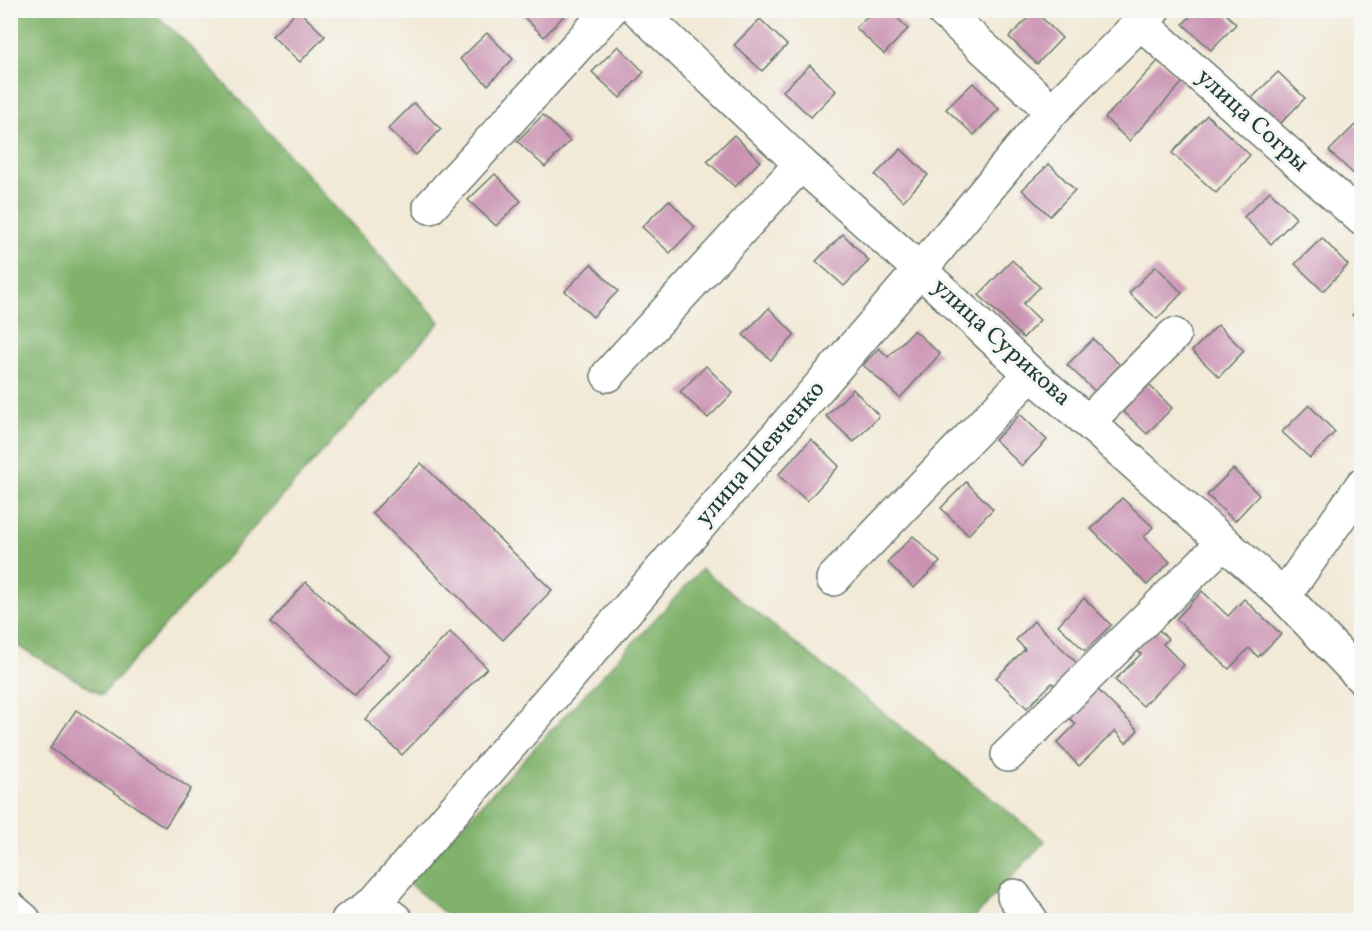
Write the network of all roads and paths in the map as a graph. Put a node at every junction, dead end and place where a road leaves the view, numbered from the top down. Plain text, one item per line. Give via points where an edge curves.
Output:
1 (610, 10) edge
2 (638, 10) edge
3 (942, 10) edge
4 (1147, 17) edge
5 (1052, 111) junction
6 (801, 164) junction
7 (430, 207) dead end
8 (1362, 219) edge
9 (920, 270) junction
10 (1174, 335) dead end
11 (1031, 374) junction
12 (608, 375) dead end
13 (1088, 422) junction
14 (1362, 485) edge
15 (1224, 542) junction
16 (833, 579) dead end
17 (1284, 596) junction
18 (1362, 678) edge
19 (1008, 755) dead end
20 (10, 908) edge
21 (385, 912) edge
22 (24, 921) edge
23 (348, 921) edge

1 - 7 street
2 - 6 street, улица Сурикова
3 - 5 street
4 - 5 street, улица Шевченко
4 - 8 street, улица Согры
5 - 9 street, улица Шевченко
6 - 9 street, улица Сурикова
6 - 12 street
9 - 11 street, улица Сурикова
9 - 21 street, улица Шевченко
10 - 13 street
11 - 13 street, улица Сурикова
11 - 16 street
13 - 15 street, улица Сурикова
14 - 17 street
15 - 17 street, улица Сурикова
15 - 19 street
17 - 18 street, улица Сурикова
20 - 22 street
21 - 23 street, улица Шевченко

